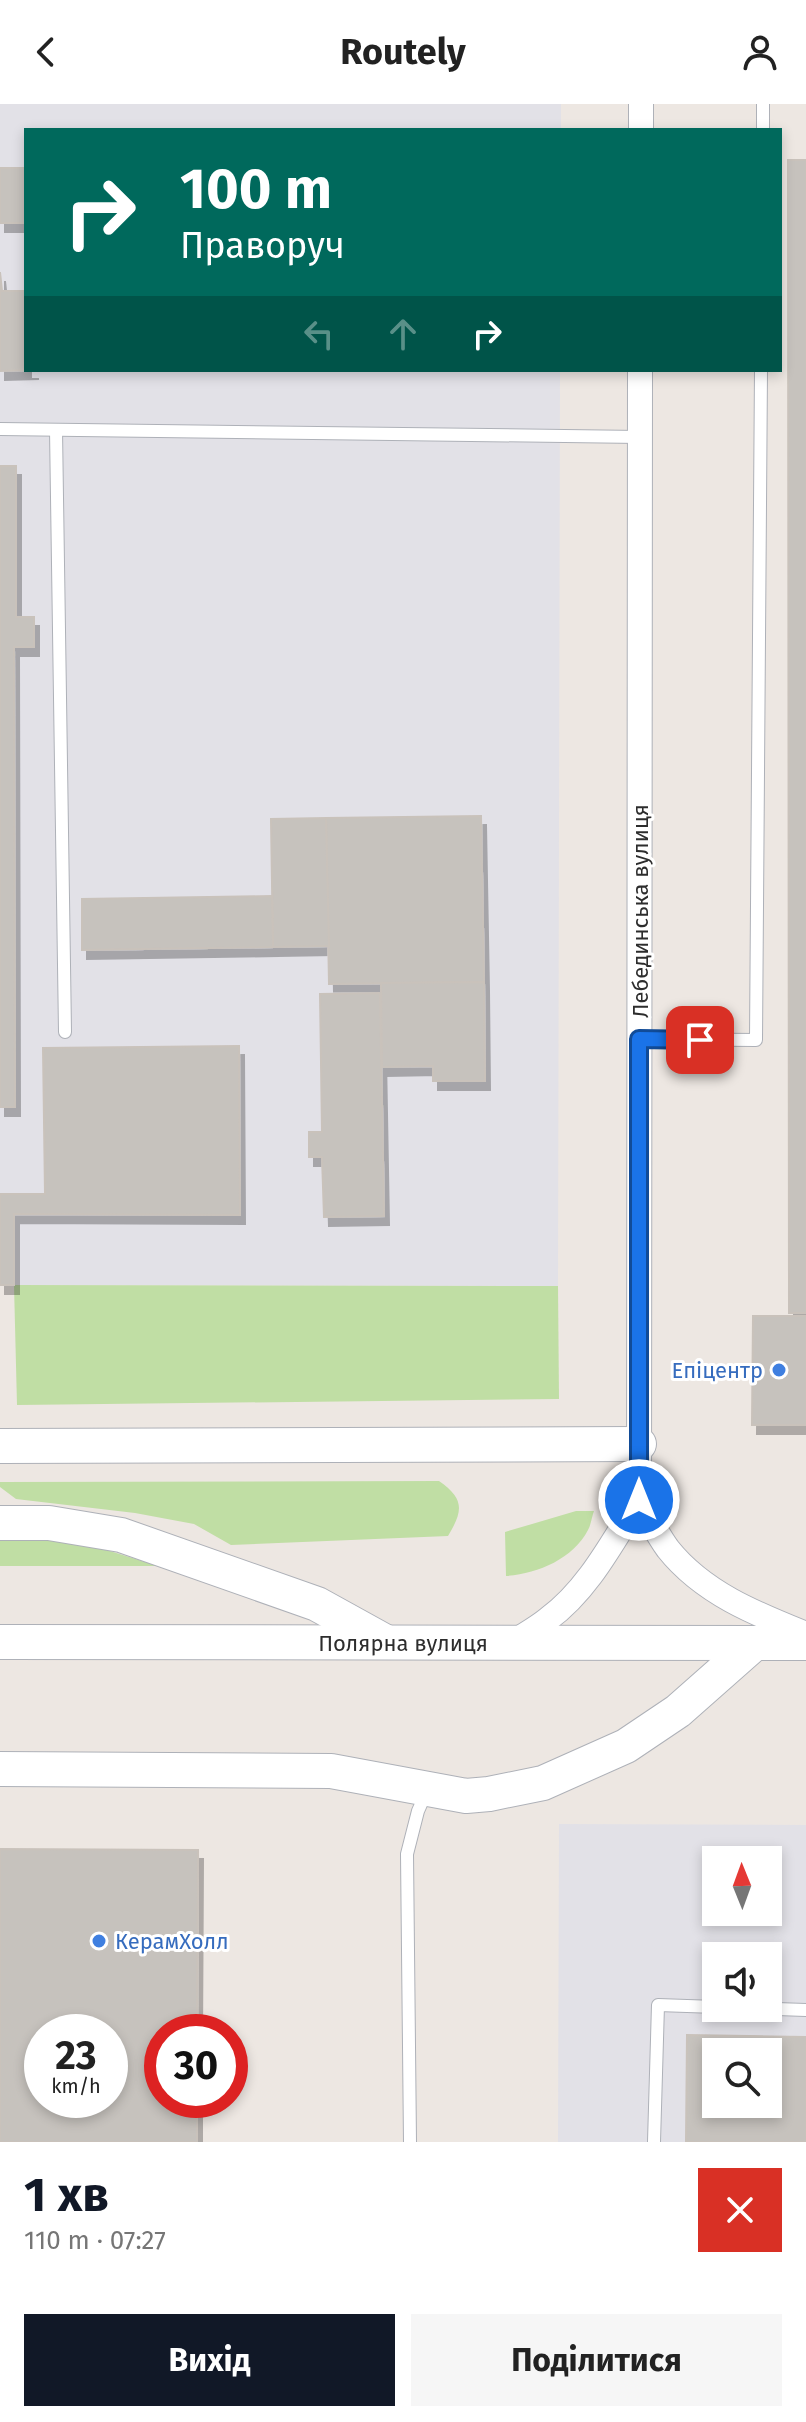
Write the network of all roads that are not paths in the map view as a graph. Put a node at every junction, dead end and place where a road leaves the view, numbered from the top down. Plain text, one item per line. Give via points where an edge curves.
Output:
1 (641, 104) edge
2 (763, 104) edge
3 (641, 128) edge
4 (763, 128) edge
5 (640, 372) edge
6 (761, 372) edge
7 (0, 429) edge
8 (56, 430) junction
9 (640, 437) junction
10 (65, 1032) dead end
11 (639, 1039) junction
12 (639, 1444) junction
13 (0, 1446) edge
14 (0, 1499) edge
15 (639, 1500) junction
16 (0, 1523) edge
17 (49, 1523) junction
18 (806, 1634) edge
19 (0, 1642) edge
20 (388, 1643) junction
21 (511, 1643) junction
22 (755, 1643) junction
23 (806, 1643) edge
24 (0, 1769) edge
25 (427, 1790) junction
26 (702, 2007) edge
27 (782, 2009) edge
28 (806, 2010) edge
29 (410, 2142) edge
30 (654, 2142) edge

1 - 3 street
2 - 4 lane
5 - 9 street, Лебединська вулиця
6 - 11 lane via 756,1040
7 - 8 lane
8 - 9 lane
8 - 10 lane
9 - 11 street, Лебединська вулиця
11 - 12 street, Лебединська вулиця
12 - 13 street
12 - 15 street, Лебединська вулиця
14 - 17 street
15 - 18 street via 669,1550 694,1575 735,1605
15 - 21 street via 578,1590 550,1618
16 - 17 street
17 - 20 street via 121,1535 179,1554 317,1604
19 - 20 street, Полярна вулиця
20 - 21 street, Полярна вулиця
21 - 22 street, Полярна вулиця
22 - 23 street, Полярна вулиця
22 - 25 street via 678,1711 599,1760 543,1783 489,1794
24 - 25 street via 331,1771
25 - 29 lane via 407,1854
26 - 30 lane via 658,2005
27 - 28 lane

